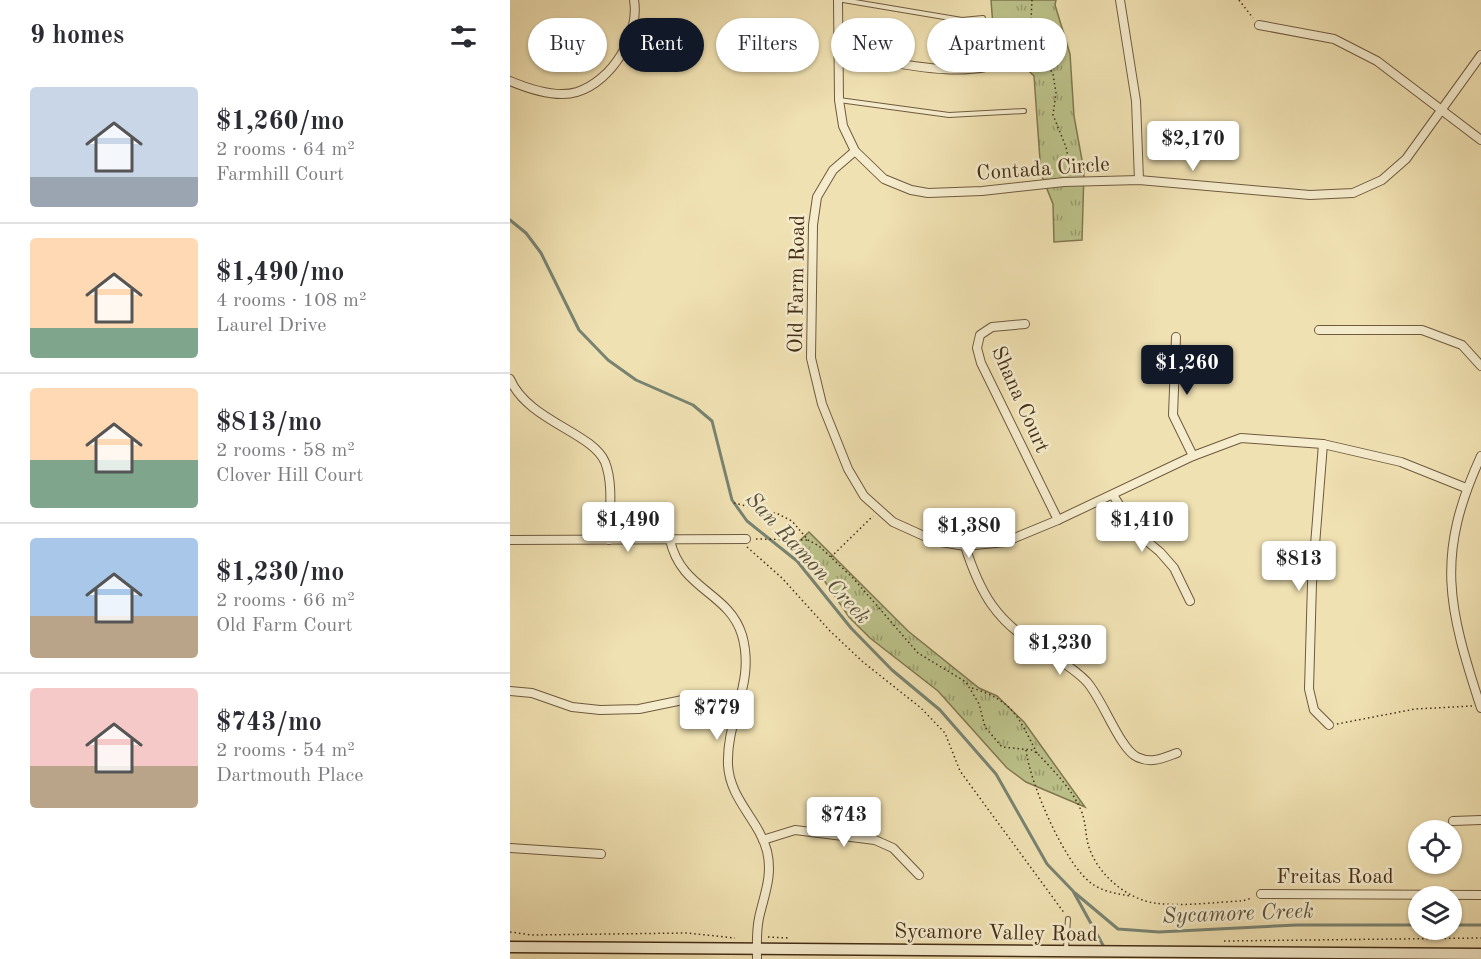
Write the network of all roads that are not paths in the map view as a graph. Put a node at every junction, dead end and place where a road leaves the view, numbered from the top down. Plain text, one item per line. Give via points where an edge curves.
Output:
1 (633, 0) edge
2 (838, 0) edge
3 (843, 0) edge
4 (1120, 0) edge
5 (838, 18) edge
6 (950, 18) edge
7 (1259, 25) road end
8 (1481, 54) edge
9 (838, 72) edge
10 (510, 81) edge
11 (839, 100) junction
12 (1440, 109) junction
13 (1024, 111) dead end
14 (1481, 140) edge
15 (855, 152) junction
16 (1139, 180) junction
17 (1025, 324) dead end
18 (1319, 330) dead end
19 (1176, 337) dead end
20 (1481, 366) edge
21 (510, 379) edge
22 (1323, 444) junction
23 (1193, 456) junction
24 (1481, 456) edge
25 (1466, 488) junction
26 (1113, 495) junction
27 (1058, 520) junction
28 (743, 539) road end
29 (510, 540) edge
30 (609, 540) junction
31 (670, 540) junction
32 (965, 546) junction
33 (1190, 601) dead end
34 (510, 691) edge
35 (740, 701) junction
36 (1480, 705) edge
37 (1329, 725) road end
38 (1177, 753) dead end
39 (1481, 820) edge
40 (1462, 821) edge
41 (763, 840) junction
42 (510, 848) edge
43 (601, 854) dead end
44 (919, 875) dead end
45 (1261, 894) road end
46 (1481, 895) edge
47 (1068, 919) road end
48 (510, 947) edge
49 (1066, 952) junction
50 (757, 954) edge
51 (1481, 954) edge

1 - 10 street via 626,47 597,81 577,92 550,93
2 - 5 street, Contada Circle
3 - 6 lane
4 - 16 street via 1136,101
7 - 12 street via 1334,39 1377,61
8 - 12 street, Contada Circle
9 - 11 street, Contada Circle
11 - 13 lane via 949,115
11 - 15 street, Contada Circle via 843,126
12 - 14 street
12 - 16 street, Contada Circle via 1406,159 1382,180 1353,193 1311,195
15 - 16 street, Contada Circle via 884,178 928,193
15 - 32 street, Old Farm Road via 833,170 817,197 812,246 811,358 822,404 848,469 864,496 893,522 934,541
17 - 27 street, Shana Court via 992,327 980,335 977,348
18 - 20 street via 1422,330 1462,345
19 - 23 street via 1173,415
21 - 30 street via 524,401 601,456 608,477
22 - 23 street, Old Farm Road via 1241,438
22 - 25 street, Old Farm Road via 1401,462
22 - 37 street via 1312,583 1309,689 1314,710
23 - 26 street, Old Farm Road
24 - 25 street
25 - 36 street via 1453,534 1449,577 1458,638
26 - 27 street, Old Farm Road
26 - 33 street via 1137,533 1174,568
27 - 32 street, Old Farm Road via 1005,542
28 - 31 street
29 - 30 street
30 - 31 street
31 - 35 street via 684,573 727,609 738,625 747,661
32 - 38 street via 992,608 1013,630 1060,659 1086,681 1103,704 1125,748 1138,758 1155,761
34 - 35 street via 600,710 639,709 702,696
35 - 41 street via 729,750 729,772 740,803
39 - 40 street
41 - 44 street via 795,830 875,840 893,848
41 - 50 street via 770,877 758,926
42 - 43 street
45 - 46 street, Freitas Road
47 - 49 lane
48 - 50 main road, Sycamore Valley Road
49 - 50 main road, Sycamore Valley Road
49 - 51 main road, Sycamore Valley Road

